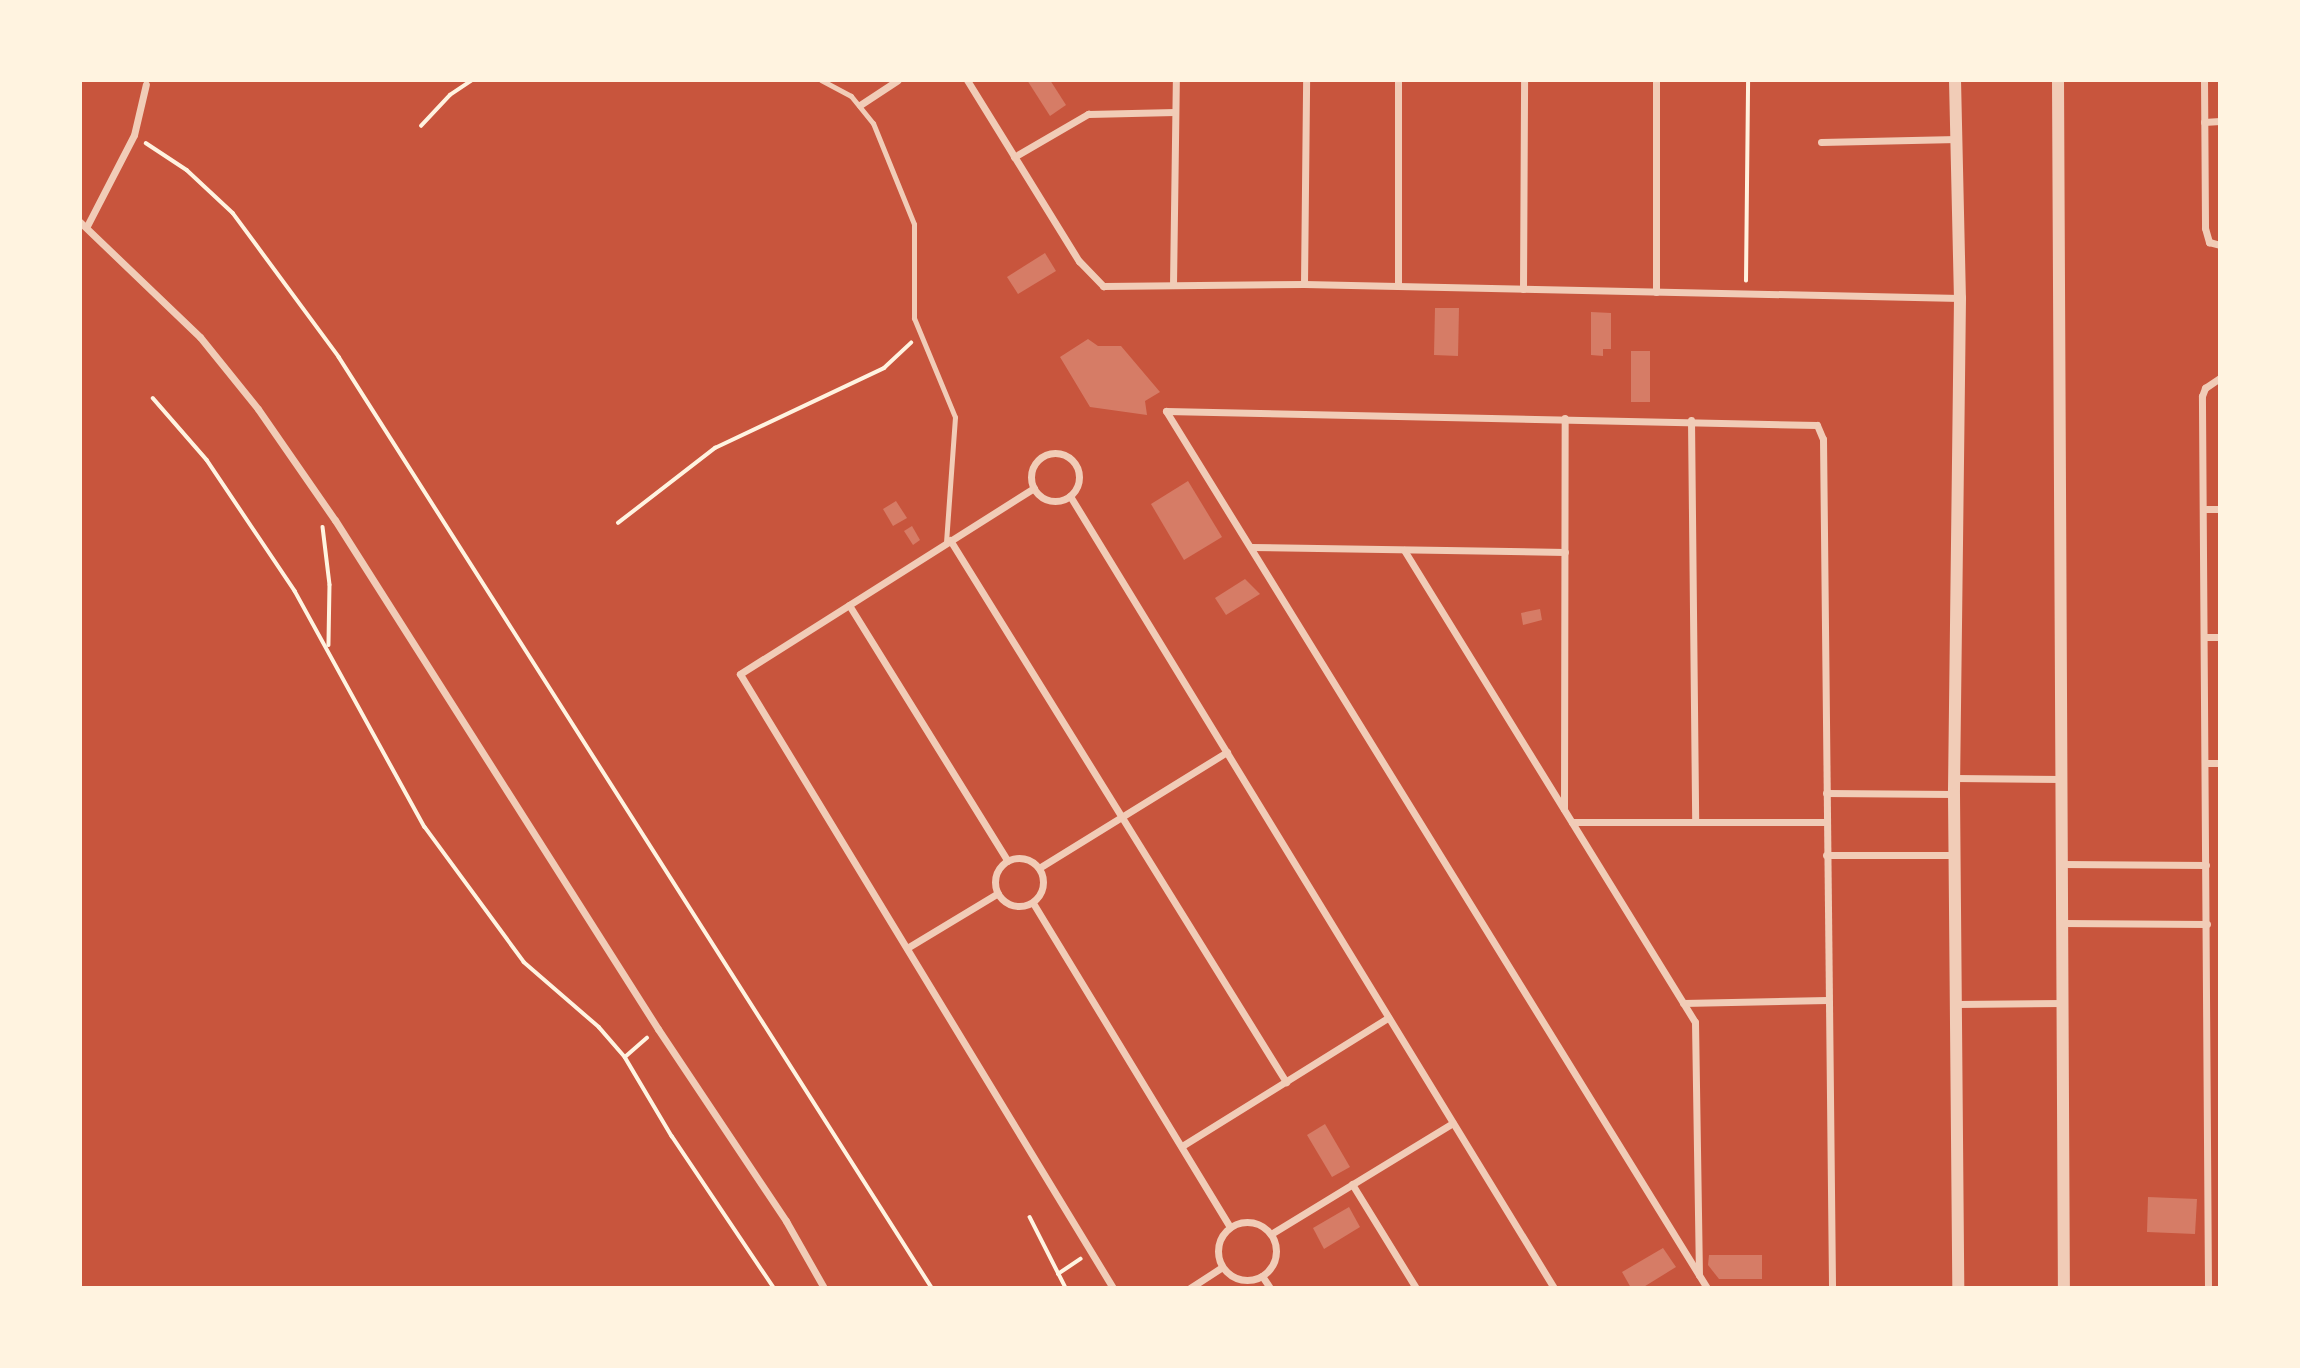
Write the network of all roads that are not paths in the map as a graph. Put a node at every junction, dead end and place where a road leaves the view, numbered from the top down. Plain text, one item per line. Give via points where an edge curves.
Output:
1 (821, 80) edge
2 (898, 80) edge
3 (967, 80) edge
4 (1176, 80) edge
5 (1306, 80) edge
6 (1398, 80) edge
7 (1524, 80) edge
8 (1656, 80) edge
9 (1955, 80) edge
10 (2058, 80) edge
11 (2204, 80) edge
12 (146, 82) edge
13 (860, 105) junction
14 (1175, 112) junction
15 (2220, 121) edge
16 (2204, 122) junction
17 (1957, 139) junction
18 (1821, 142) dead end
19 (1014, 157) junction
20 (84, 224) edge
21 (2220, 245) edge
22 (1304, 284) junction
23 (1173, 285) junction
24 (1398, 286) junction
25 (1523, 289) junction
26 (1656, 292) junction
27 (1959, 298) junction
28 (2220, 378) edge
29 (1565, 418) junction
30 (1691, 420) junction
31 (1034, 488) junction
32 (1070, 496) junction
33 (2204, 509) junction
34 (2220, 509) edge
35 (948, 542) junction
36 (1251, 547) junction
37 (1404, 550) junction
38 (1565, 552) junction
39 (849, 605) junction
40 (2204, 637) junction
41 (2220, 637) edge
42 (1227, 752) junction
43 (2205, 763) junction
44 (2220, 763) edge
45 (1955, 779) junction
46 (2062, 779) junction
47 (1826, 793) junction
48 (1955, 794) junction
49 (1564, 810) junction
50 (1122, 816) junction
51 (1695, 820) junction
52 (1573, 822) junction
53 (1826, 822) junction
54 (1826, 855) junction
55 (1955, 855) junction
56 (1008, 861) junction
57 (2062, 864) junction
58 (2206, 865) junction
59 (1040, 868) junction
60 (998, 893) junction
61 (1033, 903) junction
62 (2062, 922) junction
63 (2207, 923) junction
64 (907, 948) junction
65 (1827, 1000) junction
66 (1684, 1003) junction
67 (2063, 1003) junction
68 (1956, 1004) junction
69 (1388, 1018) junction
70 (1286, 1082) junction
71 (1453, 1124) junction
72 (1182, 1146) junction
73 (1352, 1184) junction
74 (1230, 1227) junction
75 (1271, 1234) junction
76 (1222, 1267) junction
77 (1699, 1275) junction
78 (1262, 1276) junction
79 (824, 1287) edge
80 (1113, 1287) edge
81 (1190, 1287) edge
82 (1270, 1287) edge
83 (1416, 1287) edge
84 (1554, 1287) edge
85 (1707, 1287) edge
86 (1832, 1287) edge
87 (1958, 1287) edge
88 (2064, 1287) edge
89 (2208, 1287) edge

1 - 13 lane
2 - 13 street
3 - 19 street
4 - 14 street
5 - 22 street
6 - 24 street
7 - 25 street
8 - 26 street
9 - 17 street
10 - 46 street
11 - 16 street
12 - 20 street via 134,135
13 - 35 lane via 873,123 914,224 914,318 955,417
14 - 19 street via 1088,114
14 - 23 street
15 - 16 street
16 - 21 street via 2204,228 2209,242
17 - 18 street
17 - 27 street
19 - 23 street via 1091,278 1103,286
20 - 79 street via 200,337 319,497 786,1221
22 - 23 street
22 - 24 street
24 - 25 street
25 - 26 street
26 - 27 street
27 - 45 street
28 - 33 street via 2205,388 2202,396
29 - 30 street
29 - 36 street via 1166,411
29 - 38 street
30 - 47 street via 1806,422 1822,432
30 - 51 street
31 - 32 street via 1048,500
31 - 32 street via 1031,476 1037,461 1059,453 1078,468 1078,484
31 - 35 street
32 - 42 street
33 - 34 street
33 - 40 street
35 - 39 street
35 - 50 street
36 - 37 street
36 - 77 street
37 - 38 street
37 - 49 street
38 - 49 street
39 - 56 street
39 - 64 street via 740,674
40 - 41 street
40 - 43 street
42 - 50 street
42 - 69 street
43 - 44 street
43 - 58 street
45 - 46 street
45 - 48 street
46 - 57 street
47 - 48 street
47 - 53 street
48 - 55 street
49 - 52 street
50 - 59 street
50 - 70 street
51 - 52 street
51 - 53 street
52 - 66 street
53 - 54 street
54 - 55 street
54 - 65 street
55 - 68 street
56 - 59 street via 1021,857
56 - 60 street via 995,876
57 - 58 street
57 - 62 street
58 - 63 street
59 - 61 street via 1043,888
60 - 61 street via 1014,906
60 - 64 street
61 - 72 street
62 - 63 street
62 - 67 street
63 - 89 street
64 - 80 street
65 - 66 street
65 - 86 street
66 - 77 street via 1695,1022
67 - 68 street
67 - 88 street
68 - 87 street
69 - 70 street
69 - 71 street
70 - 72 street
71 - 73 street
71 - 84 street
72 - 74 street
73 - 75 street
73 - 83 street
74 - 75 street via 1250,1222
74 - 76 street via 1219,1243
75 - 78 street via 1276,1258
76 - 78 street via 1239,1280
76 - 81 street
77 - 85 street
78 - 82 street

